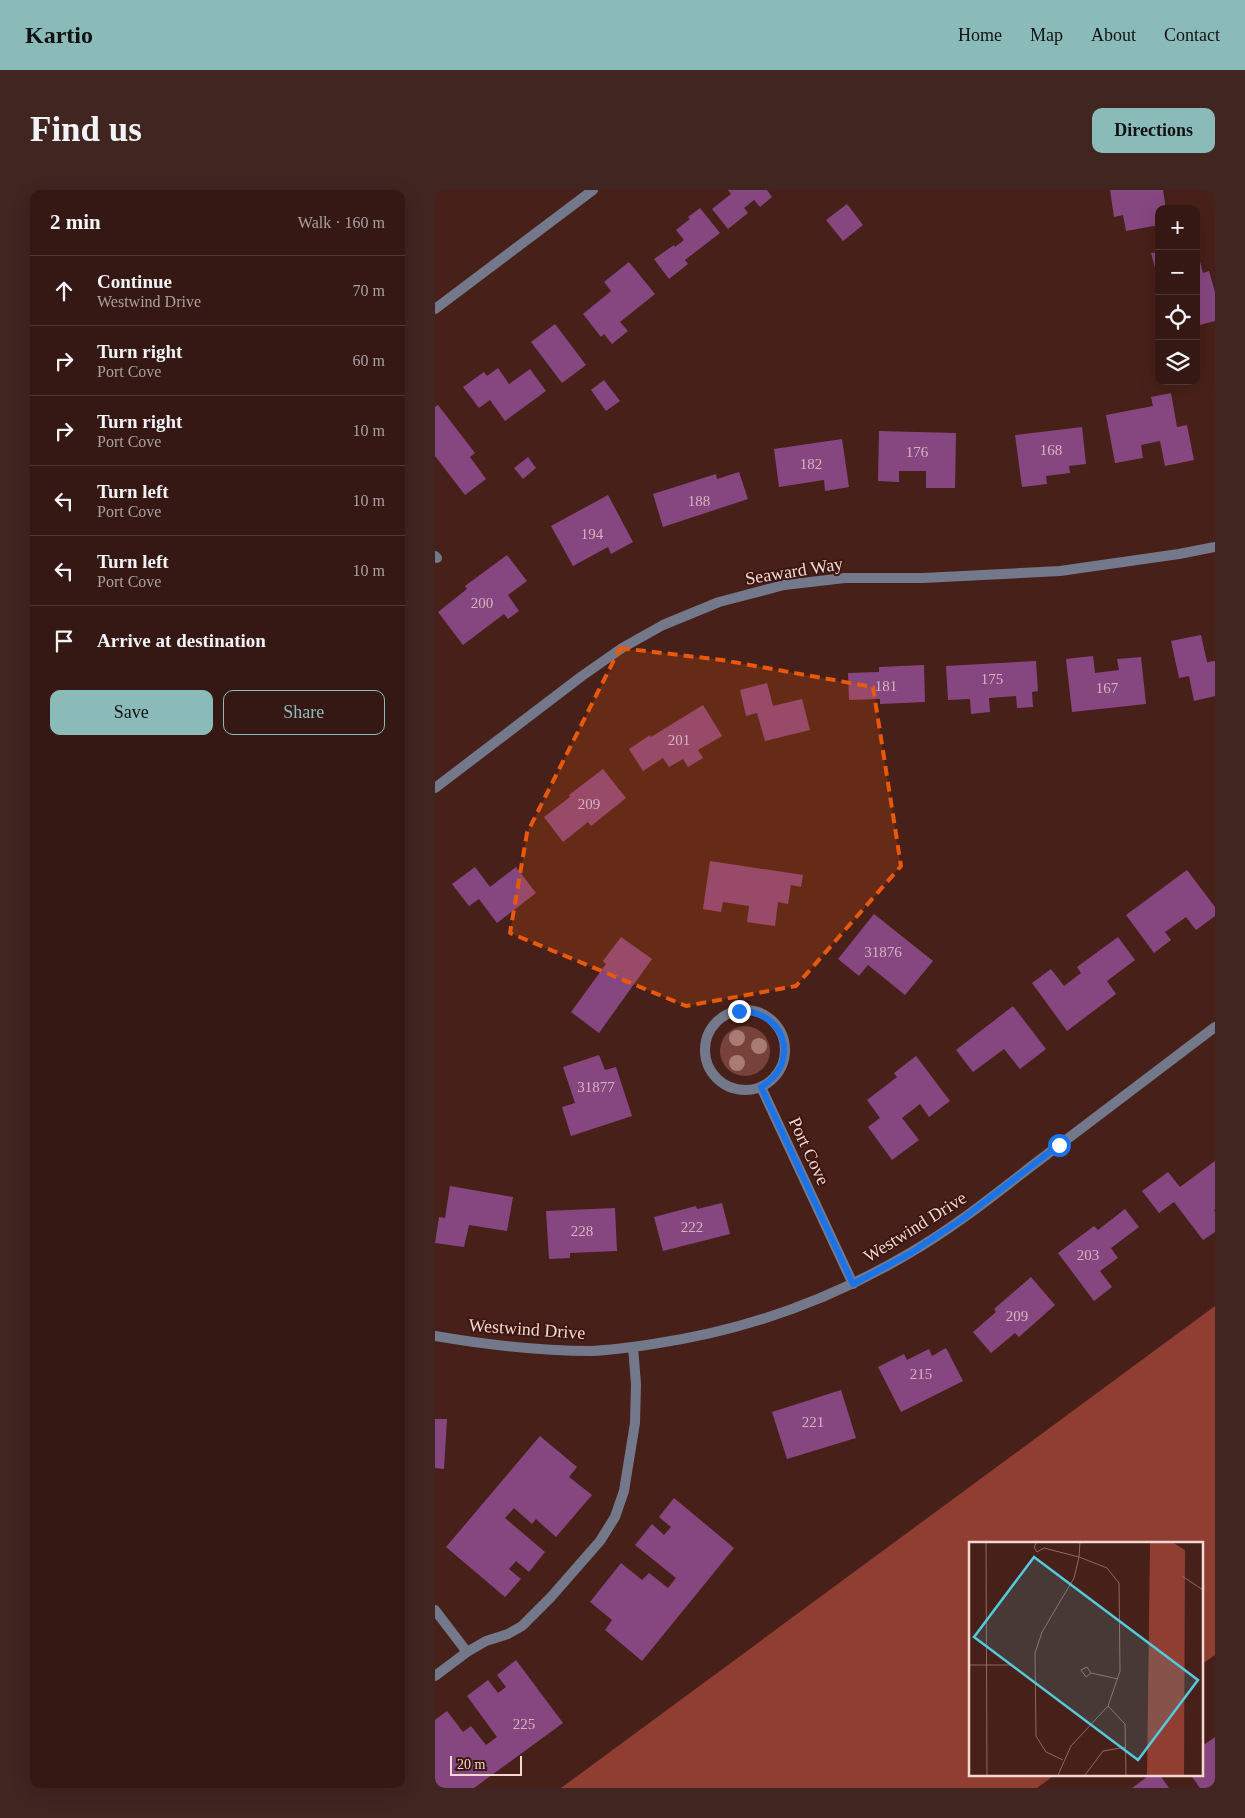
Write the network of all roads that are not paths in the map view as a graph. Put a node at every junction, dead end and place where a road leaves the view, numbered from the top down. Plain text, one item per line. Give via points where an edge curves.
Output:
1 (593, 190) edge
2 (435, 309) edge
3 (1215, 546) edge
4 (435, 788) edge
5 (1215, 1027) edge
6 (761, 1087) junction
7 (853, 1284) junction
8 (435, 1336) edge
9 (633, 1347) junction
10 (435, 1610) edge
11 (467, 1652) junction
12 (435, 1676) edge

1 - 2 street
3 - 4 street, Seaward Way via 1060,571 923,578 845,578 784,585 719,602 622,648
5 - 7 street, Westwind Drive via 961,1220 909,1254
6 - 6 street via 771,1081 783,1062 784,1046 779,1030 756,1013 731,1013 716,1023 706,1041 710,1071 716,1079 734,1089
6 - 7 street, Port Cove
7 - 9 street, Westwind Drive via 805,1305 745,1325 684,1340
8 - 9 street, Westwind Drive via 525,1349 593,1351
9 - 11 street via 635,1423 615,1517 600,1541 522,1626
10 - 11 street
11 - 12 street

